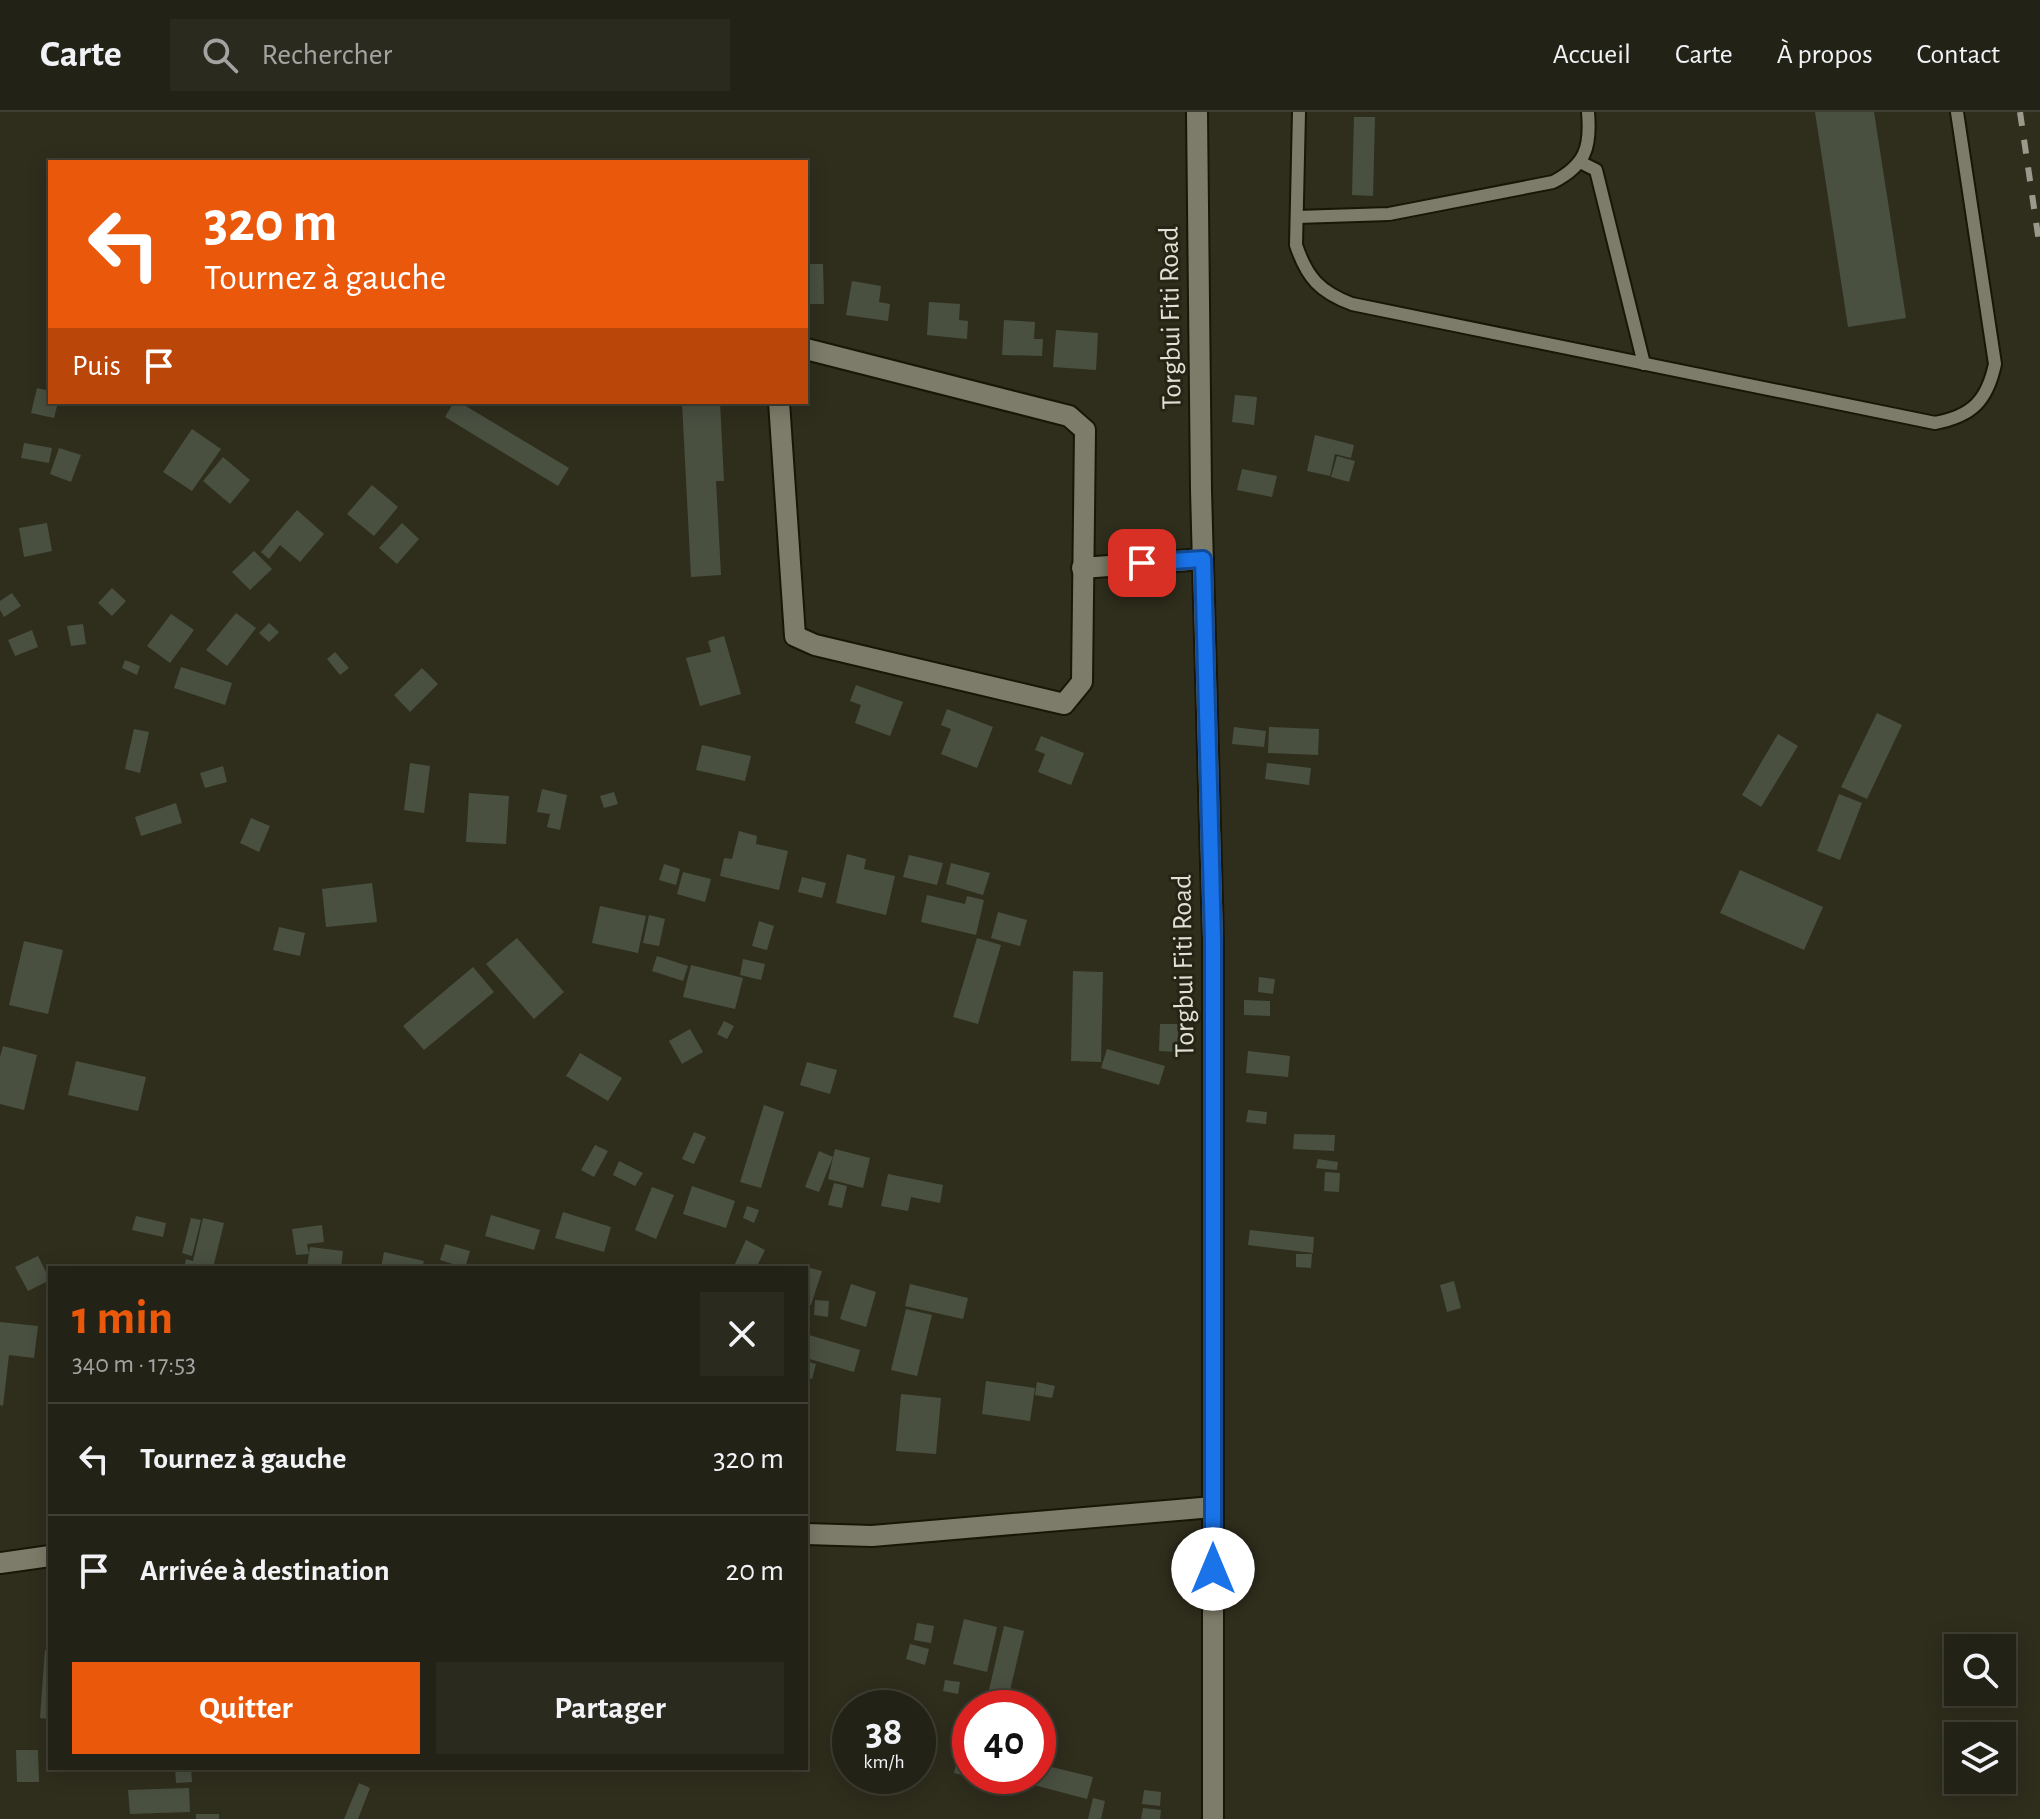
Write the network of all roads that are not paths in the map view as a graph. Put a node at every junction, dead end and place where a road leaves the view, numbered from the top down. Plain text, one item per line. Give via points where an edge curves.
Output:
1 (1197, 112) edge
2 (1299, 112) edge
3 (1588, 112) edge
4 (1957, 112) edge
5 (1580, 162) junction
6 (1297, 217) junction
7 (808, 350) edge
8 (1644, 364) junction
9 (779, 404) edge
10 (1203, 559) junction
11 (1082, 568) junction
12 (1213, 1507) junction
13 (808, 1534) edge
14 (48, 1556) edge
15 (0, 1563) edge
16 (1213, 1819) edge

1 - 10 street, Torgbui Fiti Road
2 - 6 lane
3 - 5 lane via 1588,146
4 - 8 lane via 1995,364 1983,398 1969,411 1935,423
5 - 6 lane via 1553,182 1389,214
5 - 8 lane via 1596,170
6 - 8 lane via 1296,245 1303,266 1332,297
7 - 11 street via 1069,416 1085,430
9 - 11 street via 795,636 1064,704 1082,682
10 - 11 street
10 - 12 street, Torgbui Fiti Road via 1213,939
12 - 13 street via 872,1536
12 - 16 street, Torgbui Fiti Road
14 - 15 street

